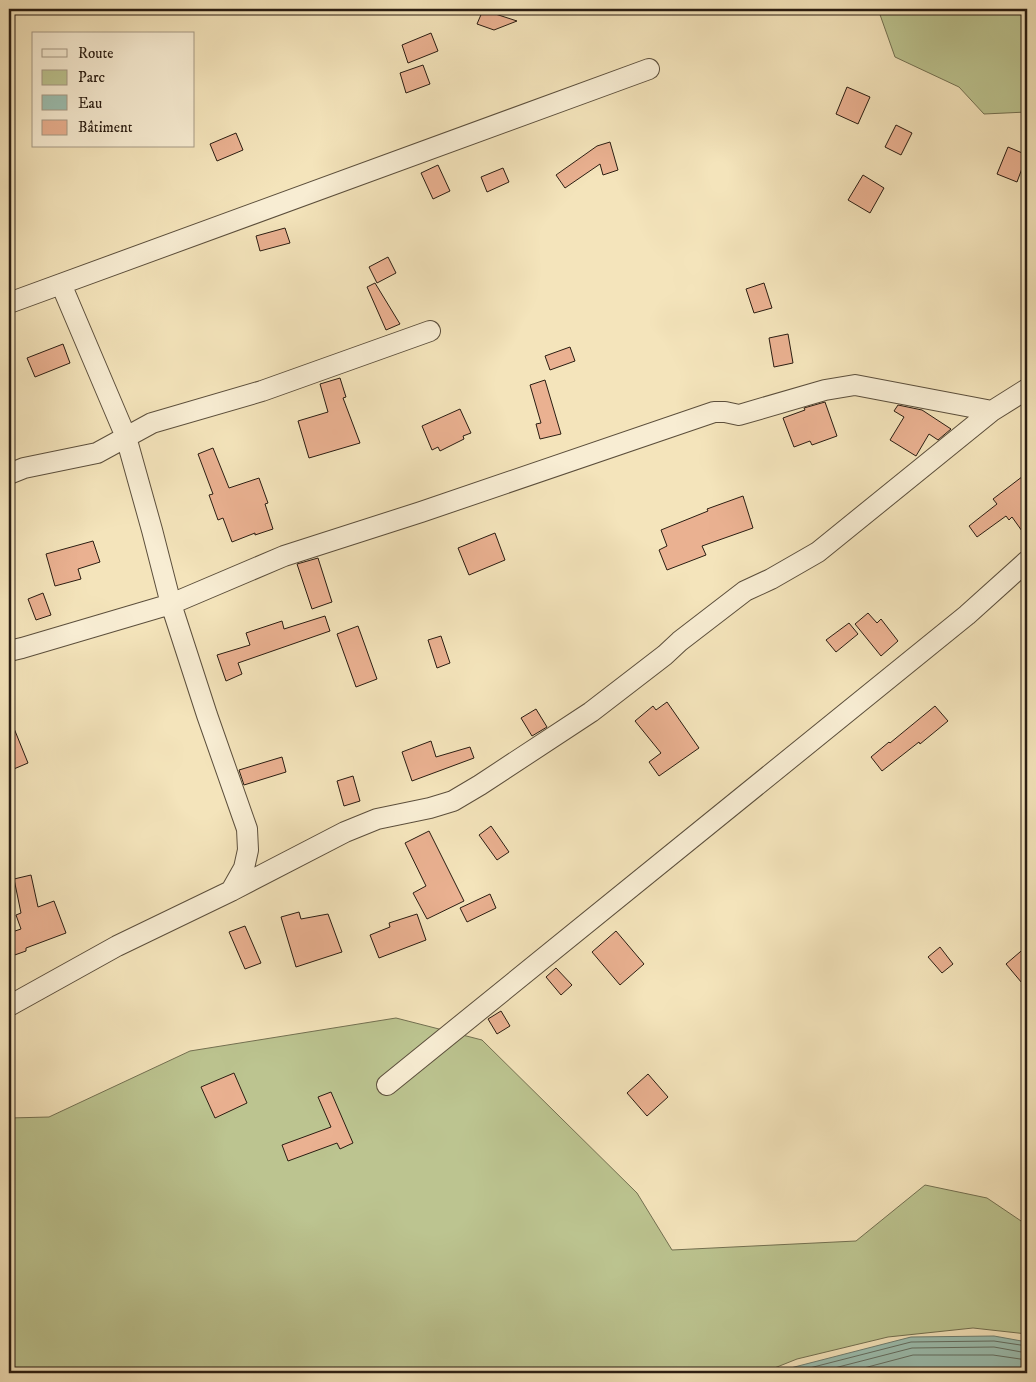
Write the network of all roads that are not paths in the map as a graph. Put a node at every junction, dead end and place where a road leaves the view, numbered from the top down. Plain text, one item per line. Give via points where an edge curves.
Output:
1 (649, 69) dead end
2 (61, 284) junction
3 (9, 303) edge
4 (430, 332) dead end
5 (1027, 389) edge
6 (992, 411) junction
7 (126, 437) junction
8 (9, 474) edge
9 (1027, 561) edge
10 (171, 604) junction
11 (9, 651) edge
12 (231, 891) junction
13 (9, 1006) edge
14 (387, 1085) dead end

1 - 2 street
2 - 3 street
2 - 7 street
4 - 7 street via 262,391 152,423
5 - 6 street
6 - 10 street via 855,385 825,390 739,415 714,412 284,556
6 - 12 street via 818,552 745,591 591,712 480,785 453,801 377,819 345,832
7 - 8 street via 97,453
7 - 10 street
9 - 14 street via 967,615
10 - 11 street
10 - 12 street via 247,829 248,850 244,868
12 - 13 street via 117,946

